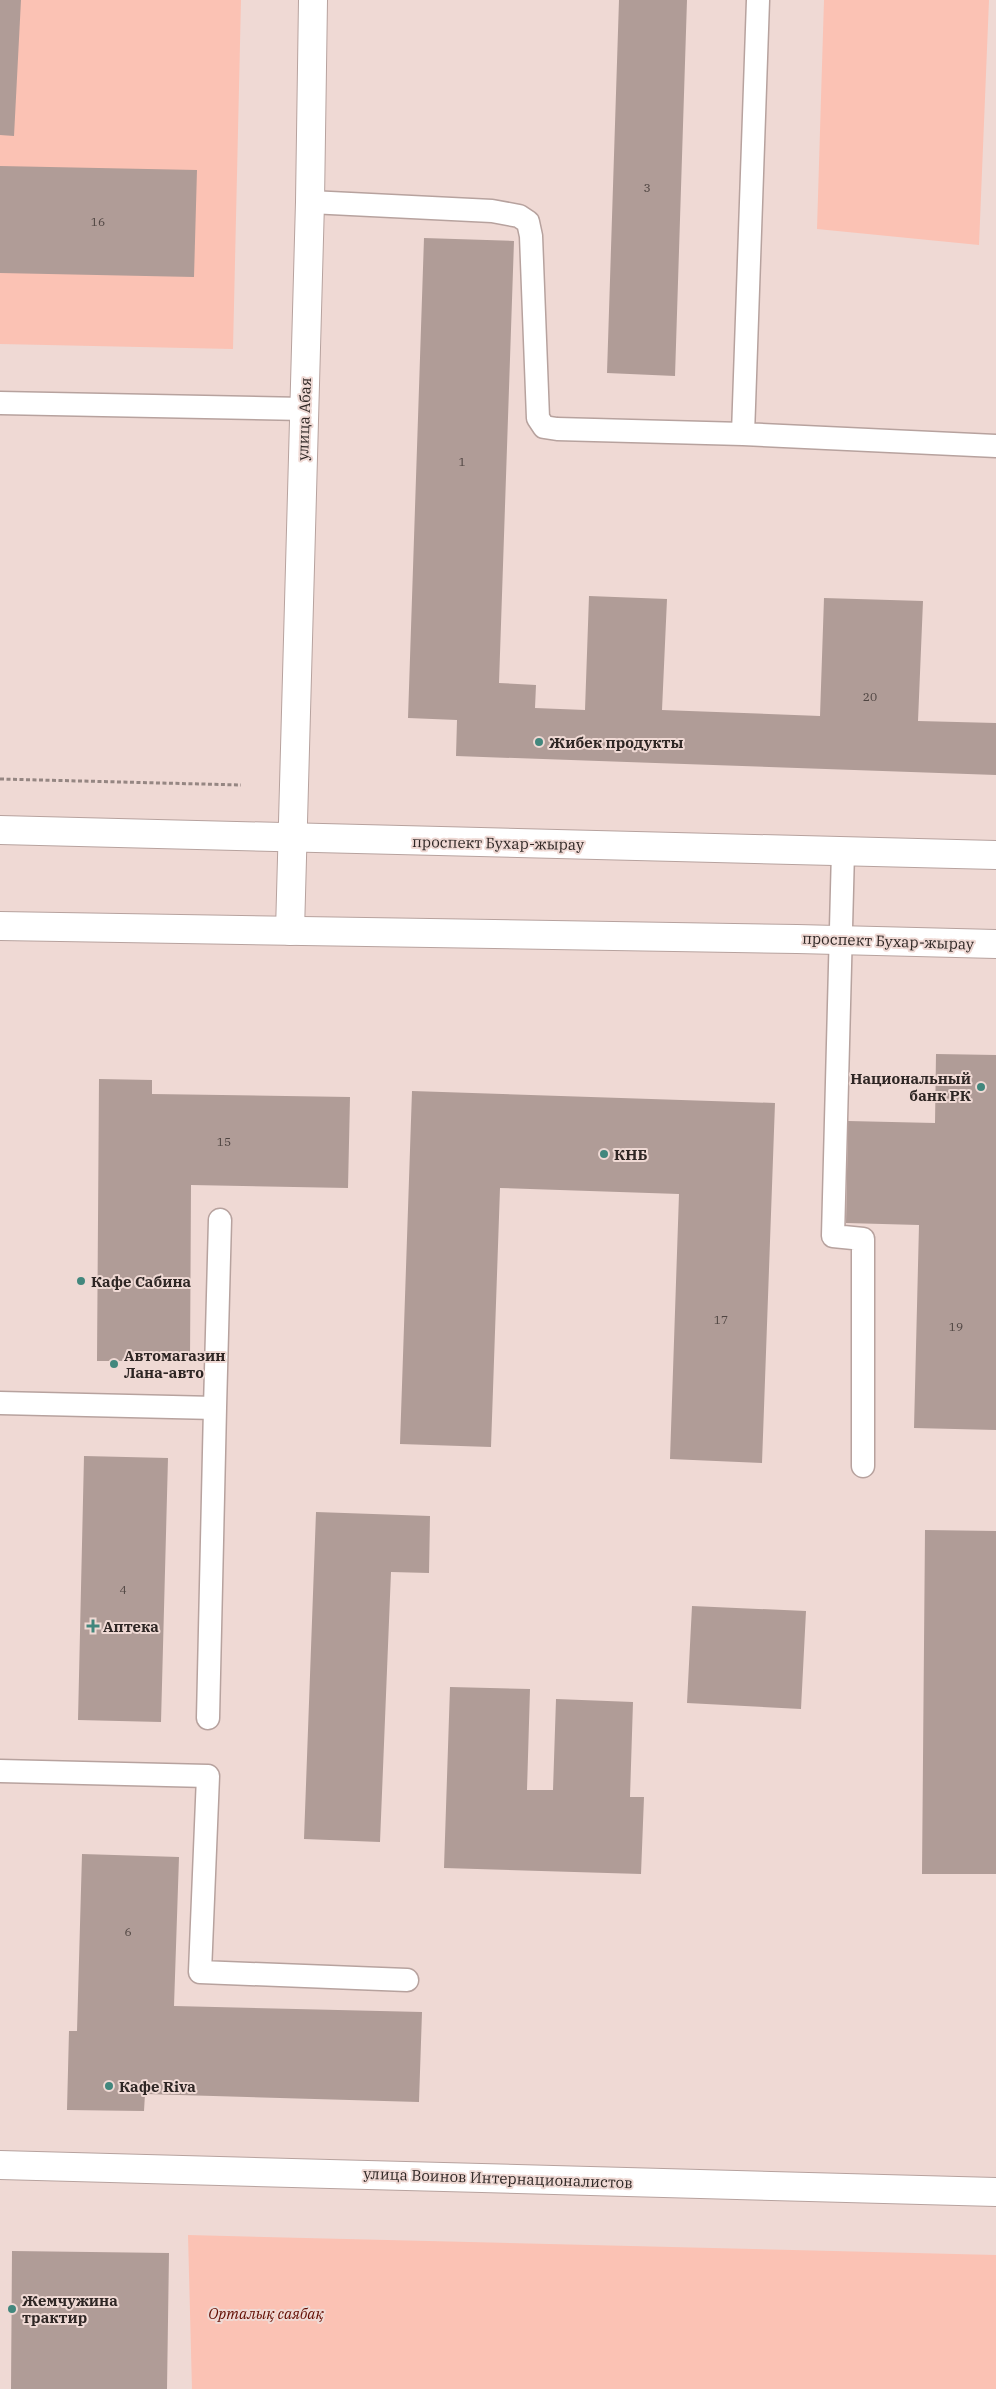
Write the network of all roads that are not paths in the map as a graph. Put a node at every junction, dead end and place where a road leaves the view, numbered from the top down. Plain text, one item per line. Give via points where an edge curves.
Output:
1 (313, 0) edge
2 (758, 0) edge
3 (310, 202) junction
4 (0, 403) edge
5 (304, 409) junction
6 (743, 434) junction
7 (996, 446) edge
8 (0, 830) edge
9 (292, 838) junction
10 (843, 851) junction
11 (996, 855) edge
12 (0, 926) edge
13 (290, 931) junction
14 (840, 940) junction
15 (996, 944) edge
16 (220, 1220) dead end
17 (0, 1403) edge
18 (215, 1408) junction
19 (863, 1466) dead end
20 (208, 1718) dead end
21 (0, 1771) edge
22 (407, 1980) dead end
23 (0, 2165) edge
24 (996, 2192) edge

1 - 3 main road, улица Абая
2 - 6 lane
3 - 5 main road, улица Абая
3 - 6 lane via 492,210 519,216 528,222 538,418 544,427
4 - 5 lane
5 - 9 main road, улица Абая
6 - 7 lane
8 - 9 main road, проспект Бухар-жырау
9 - 10 main road, проспект Бухар-жырау
9 - 13 main road, улица Абая
10 - 11 main road, проспект Бухар-жырау
10 - 14 lane
12 - 13 main road, проспект Бухар-жырау
13 - 14 main road, проспект Бухар-жырау
14 - 15 main road, проспект Бухар-жырау
14 - 19 lane via 833,1236 863,1239
16 - 18 lane
17 - 18 lane
18 - 20 lane
21 - 22 lane via 208,1776 200,1972
23 - 24 main road, улица Воинов Интернационалистов

